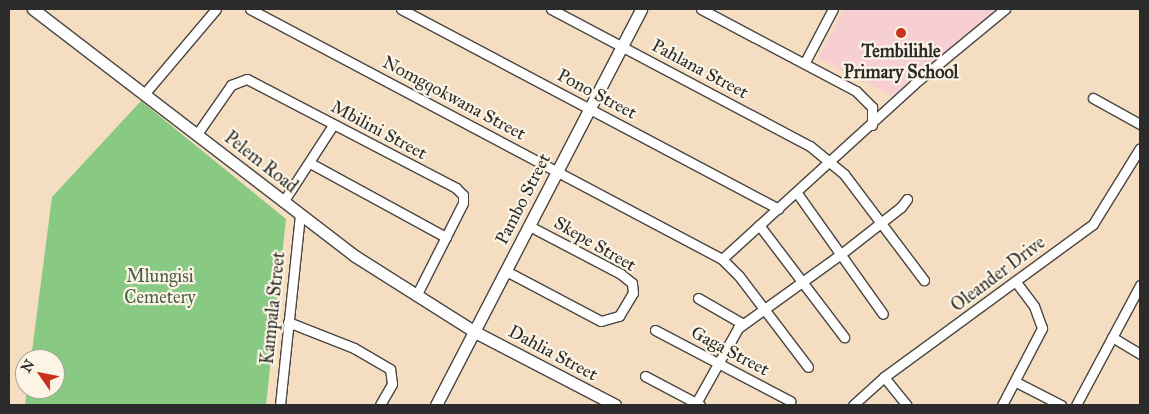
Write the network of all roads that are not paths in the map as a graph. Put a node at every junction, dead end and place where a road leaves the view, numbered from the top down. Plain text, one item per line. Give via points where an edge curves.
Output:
1 (33, 9) edge
2 (216, 9) edge
3 (250, 9) edge
4 (401, 9) edge
5 (551, 9) edge
6 (641, 9) edge
7 (701, 9) edge
8 (833, 9) edge
9 (1005, 9) edge
10 (621, 46) junction
11 (805, 62) junction
12 (145, 92) junction
13 (1093, 98) dead end
14 (589, 108) junction
15 (1140, 124) edge
16 (333, 125) junction
17 (872, 126) junction
18 (197, 134) junction
19 (1140, 148) edge
20 (831, 161) junction
21 (310, 163) junction
22 (558, 172) junction
23 (798, 193) junction
24 (907, 199) dead end
25 (284, 202) junction
26 (778, 208) junction
27 (300, 214) junction
28 (882, 221) junction
29 (759, 225) junction
30 (529, 226) junction
31 (446, 237) junction
32 (841, 254) junction
33 (722, 259) junction
34 (506, 271) junction
35 (804, 280) junction
36 (924, 280) dead end
37 (1015, 281) junction
38 (1140, 285) edge
39 (416, 296) junction
40 (698, 298) dead end
41 (764, 307) junction
42 (883, 314) dead end
43 (288, 322) junction
44 (743, 324) junction
45 (655, 330) dead end
46 (475, 332) junction
47 (844, 336) dead end
48 (1112, 337) junction
49 (1140, 354) edge
50 (717, 362) junction
51 (808, 367) dead end
52 (645, 376) dead end
53 (884, 377) junction
54 (1016, 382) junction
55 (790, 401) dead end
56 (603, 402) edge
57 (697, 404) edge
58 (280, 405) edge
59 (380, 405) edge
60 (436, 405) edge
61 (615, 405) edge
62 (853, 405) edge
63 (907, 405) edge
64 (1002, 405) edge
65 (1061, 405) edge
66 (1076, 405) edge

1 - 12 street, Pelem Road
2 - 12 street
3 - 22 street, Nomgqokwana Street
4 - 14 street, Pono Street
5 - 10 street, Pahlana Street
6 - 10 street, Pambo Street
7 - 11 street
8 - 11 street
9 - 17 street via 934,67
10 - 14 street, Pambo Street
10 - 20 street, Pahlana Street via 810,146
11 - 17 street via 867,99 874,113
12 - 18 street, Pelem Road
13 - 15 street
14 - 22 street, Pambo Street
14 - 26 street, Pono Street
16 - 18 street, Mbilini Street via 242,79 231,85
16 - 21 street
16 - 31 street, Mbilini Street via 460,192 463,203
17 - 20 street
18 - 25 street, Pelem Road
19 - 37 street, Oleander Drive via 1093,224
20 - 23 street
20 - 28 street, Pahlana Street
21 - 25 street
21 - 31 street
22 - 30 street, Pambo Street
22 - 33 street, Nomgqokwana Street
23 - 26 street
23 - 32 street
24 - 28 street
25 - 27 street, Pelem Road
26 - 29 street
27 - 39 street, Pelem Road
27 - 43 street, Kampala Street
28 - 32 street
28 - 36 street, Pahlana Street
29 - 33 street
29 - 35 street
30 - 34 street, Pambo Street
30 - 34 street, Skepe Street via 621,274 632,282 633,294 619,316 608,322 601,321
31 - 39 street, Mbilini Street
32 - 35 street
32 - 42 street
33 - 41 street
34 - 46 street, Pambo Street
35 - 41 street
35 - 47 street
37 - 53 street, Oleander Drive
37 - 54 street via 1034,306 1042,328
38 - 48 street
39 - 46 street, Pelem Road
40 - 44 street
41 - 44 street
41 - 51 street
43 - 58 street, Kampala Street
43 - 59 street via 354,348 384,365 393,377 389,392
44 - 50 street
45 - 50 street, Gaga Street
46 - 56 street, Dahlia Street
46 - 60 street, Pambo Street
48 - 49 street
48 - 66 street
50 - 55 street, Gaga Street
50 - 57 street
52 - 57 street
53 - 62 street, Oleander Drive
53 - 63 street
54 - 64 street
54 - 65 street
56 - 61 street, Dahlia Street

